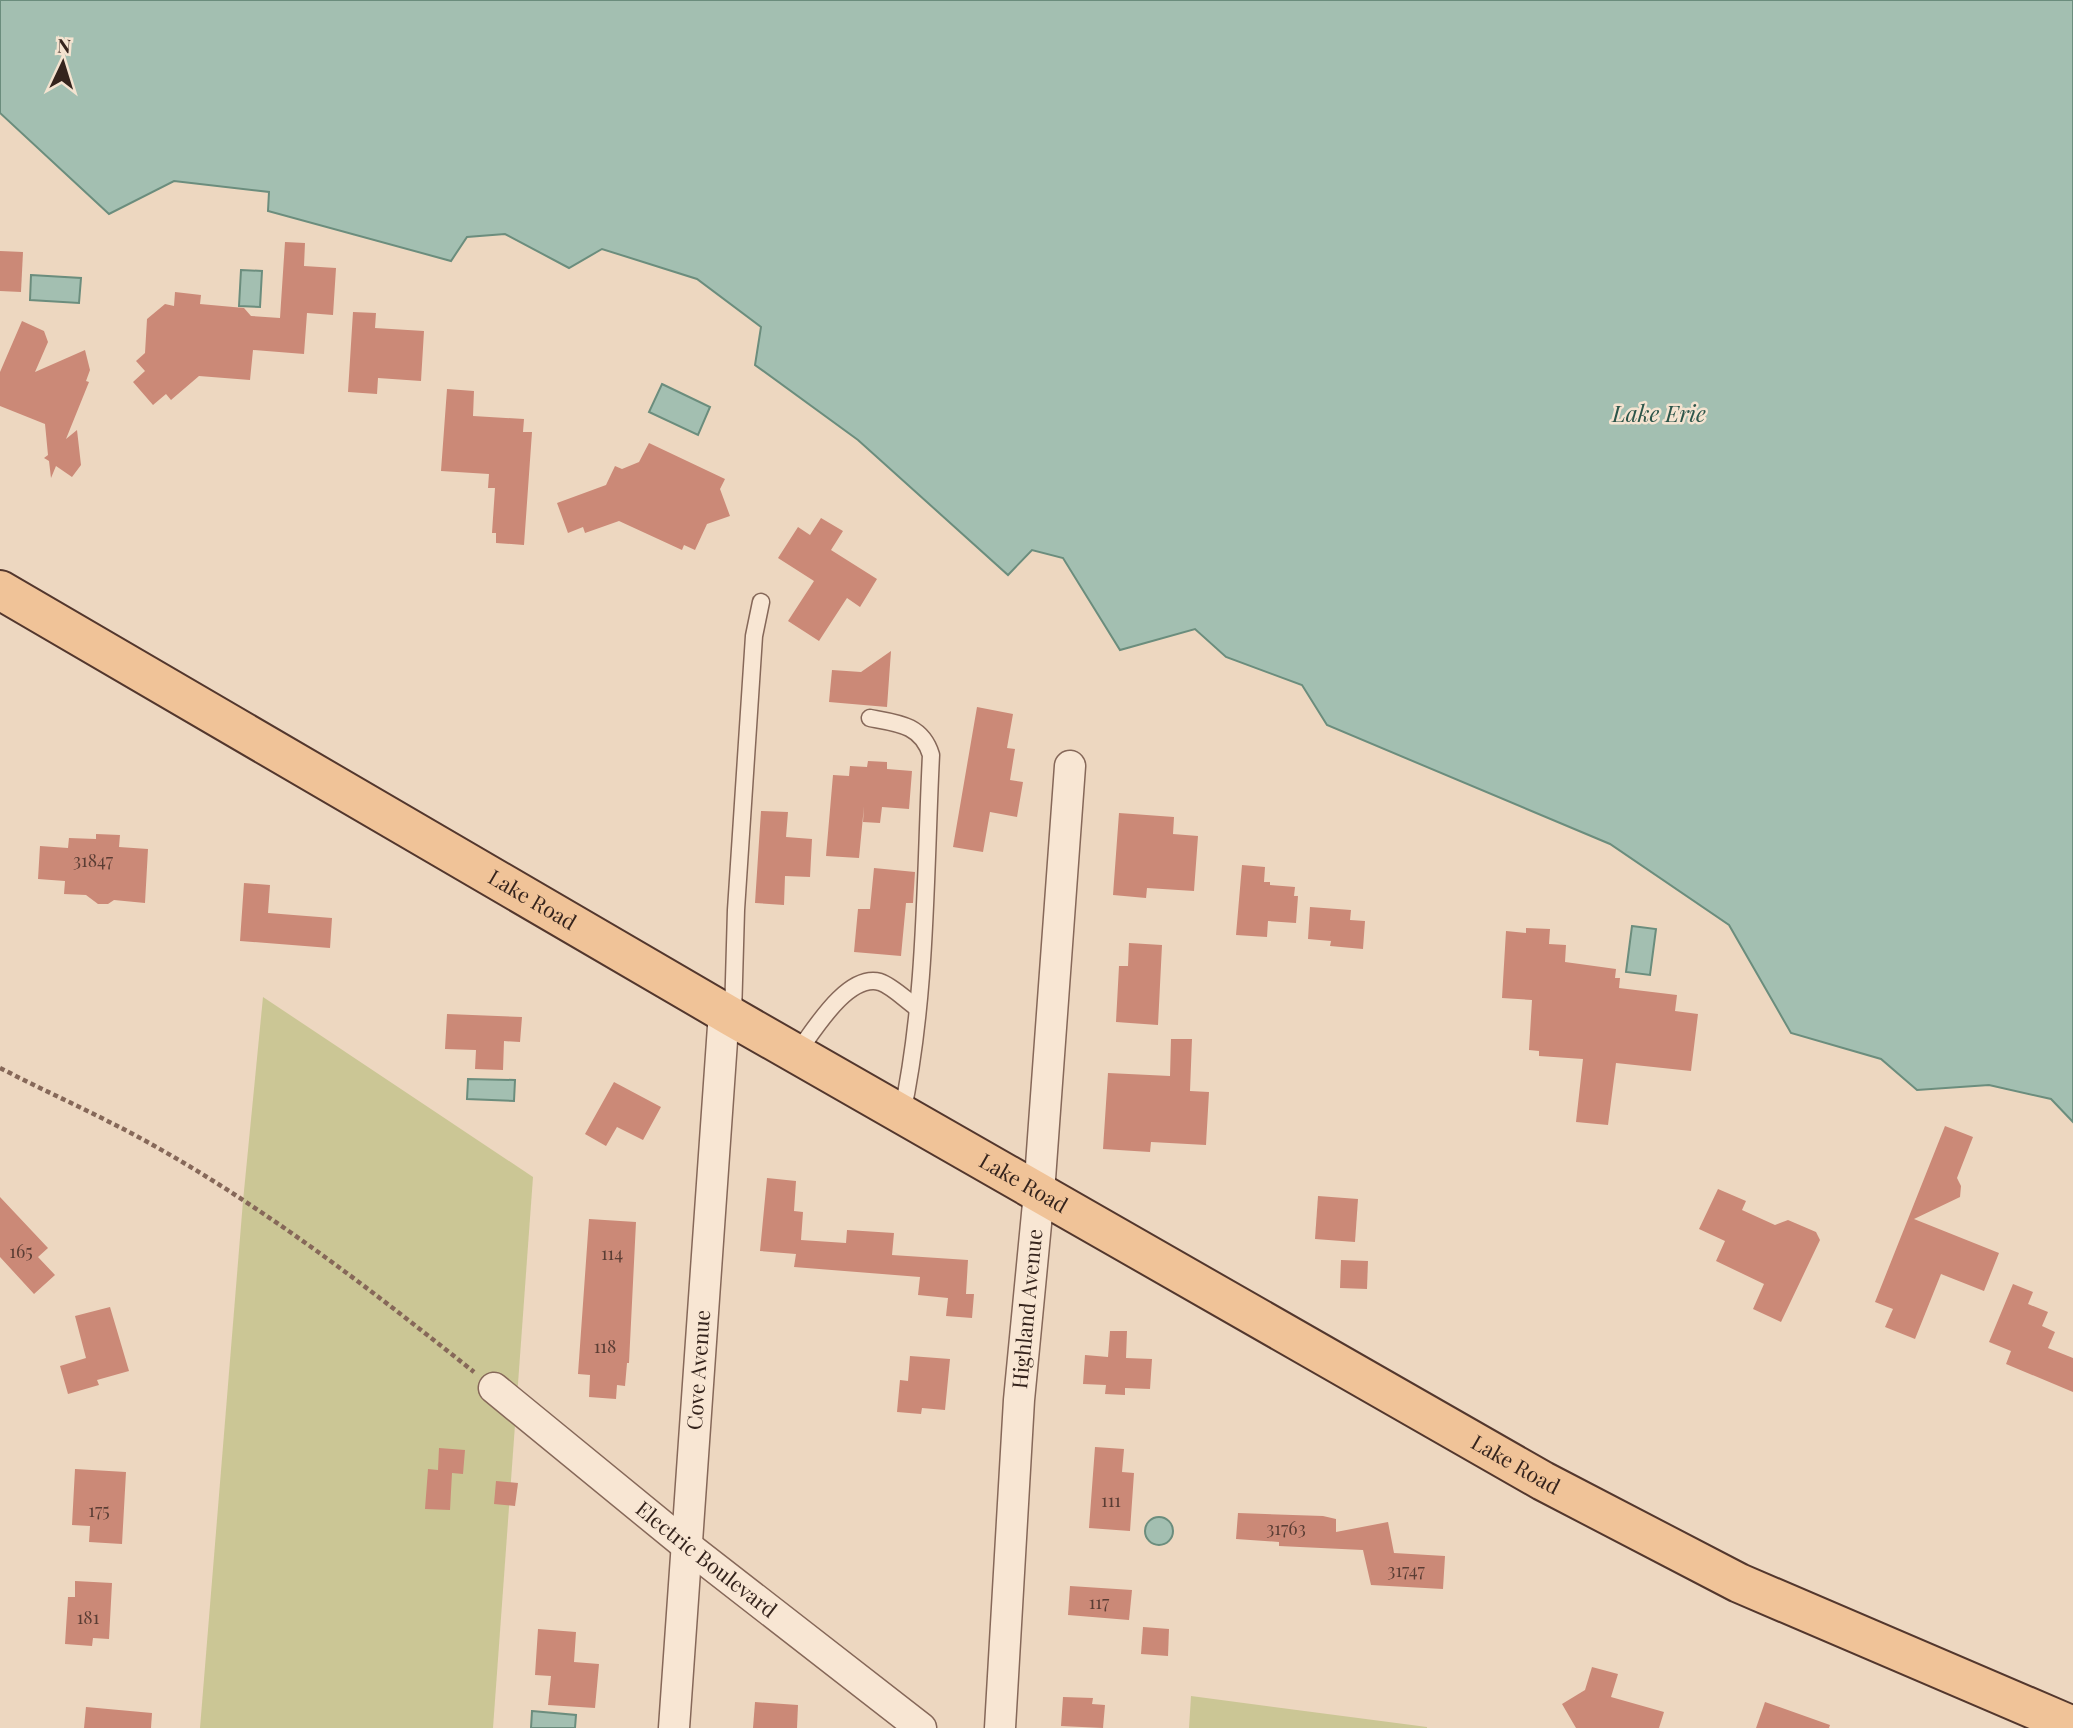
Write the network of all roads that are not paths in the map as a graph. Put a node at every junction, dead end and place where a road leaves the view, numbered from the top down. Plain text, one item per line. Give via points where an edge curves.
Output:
1 (0, 590) edge
2 (761, 602) dead end
3 (870, 718) dead end
4 (1070, 766) dead end
5 (916, 1007) junction
6 (729, 1015) junction
7 (797, 1054) junction
8 (902, 1114) junction
9 (1039, 1193) junction
10 (494, 1388) road end
11 (687, 1546) junction
12 (2073, 1726) edge
13 (674, 1728) edge
14 (920, 1728) edge
15 (1000, 1728) edge

1 - 6 main road, Lake Road
2 - 6 lane via 754,636
3 - 5 lane via 907,725 927,740 931,755
4 - 9 street, Highland Avenue
5 - 7 lane via 880,982 861,983 839,998
5 - 8 lane
6 - 7 main road, Lake Road
6 - 11 street, Cove Avenue
7 - 8 main road, Lake Road
8 - 9 main road, Lake Road
9 - 12 main road, Lake Road via 1617,1521 1751,1588
9 - 15 street, Highland Avenue via 1018,1404
10 - 11 street, Electric Boulevard
11 - 13 street, Cove Avenue
11 - 14 street, Electric Boulevard

